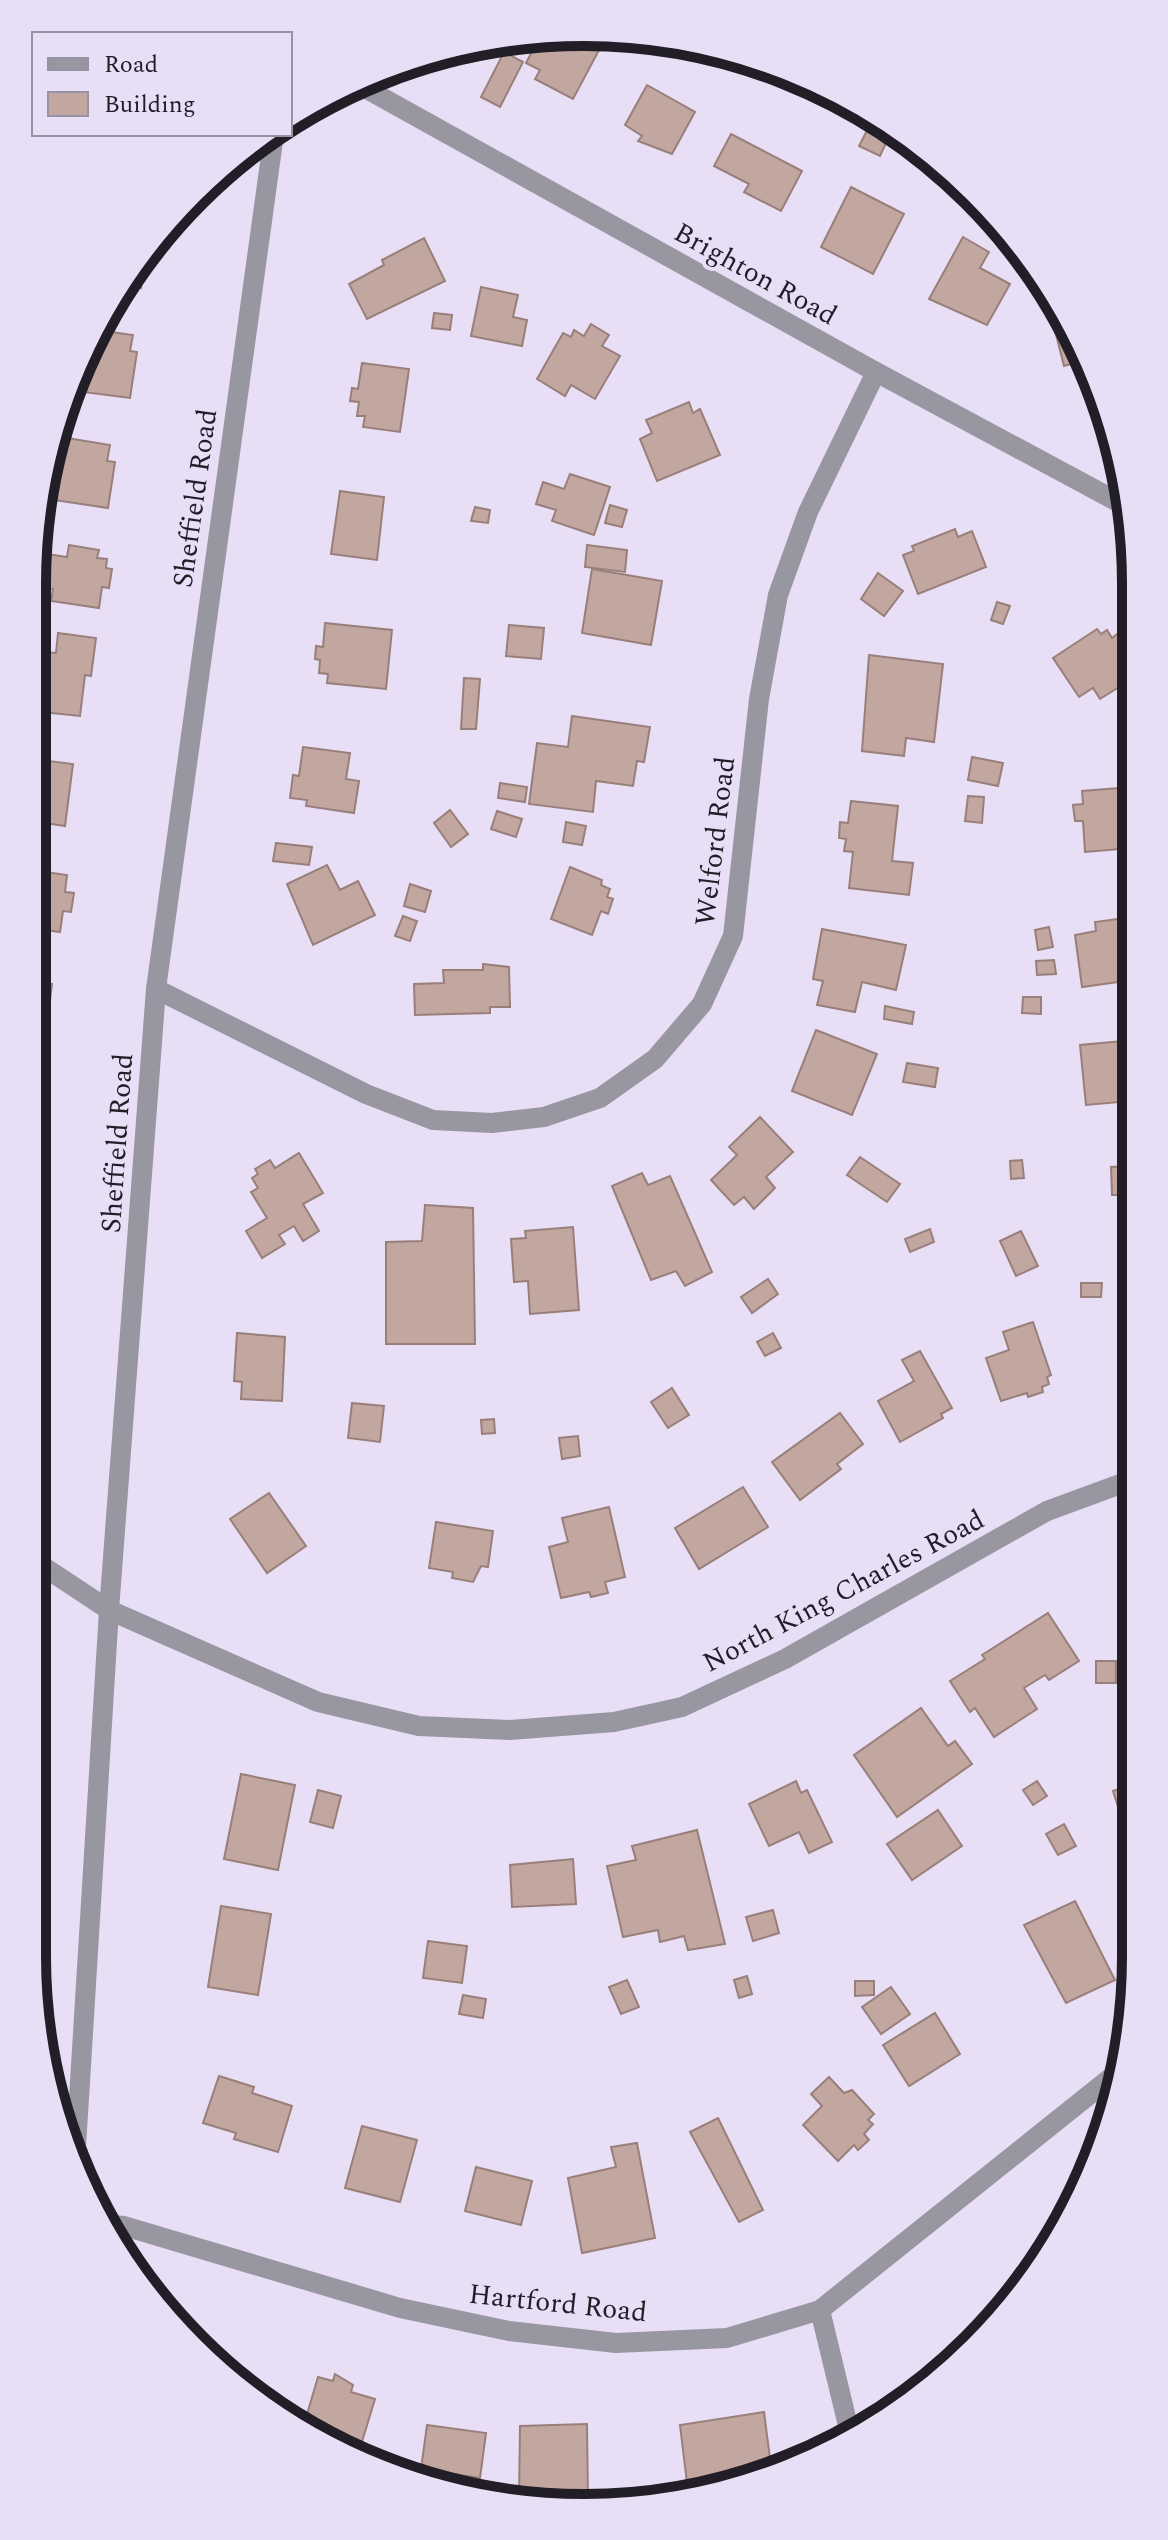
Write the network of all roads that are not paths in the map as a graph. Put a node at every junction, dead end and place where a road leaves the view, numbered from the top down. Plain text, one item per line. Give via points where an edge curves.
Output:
1 (370, 91) edge
2 (272, 146) edge
3 (876, 372) junction
4 (1115, 500) edge
5 (156, 989) junction
6 (1122, 1483) edge
7 (46, 1568) edge
8 (109, 1610) junction
9 (1107, 2080) edge
10 (77, 2134) edge
11 (118, 2225) edge
12 (820, 2310) junction
13 (848, 2425) edge

1 - 3 street, Brighton Road
2 - 5 street, Sheffield Road
3 - 4 street, Brighton Road
3 - 5 street, Welford Road via 808,512 778,595 759,699 733,936 702,1004 655,1059 600,1098 544,1117 492,1123 433,1120 366,1094
5 - 8 street, Sheffield Road
6 - 8 street, North King Charles Road via 1047,1511 772,1665 682,1707 614,1722 510,1730 419,1726 318,1702
7 - 8 street, North King Charles Road
8 - 10 street, Sheffield Road
9 - 12 street, Hartford Road
11 - 12 street, Hartford Road via 400,2308 509,2331 616,2343 727,2338
12 - 13 street

